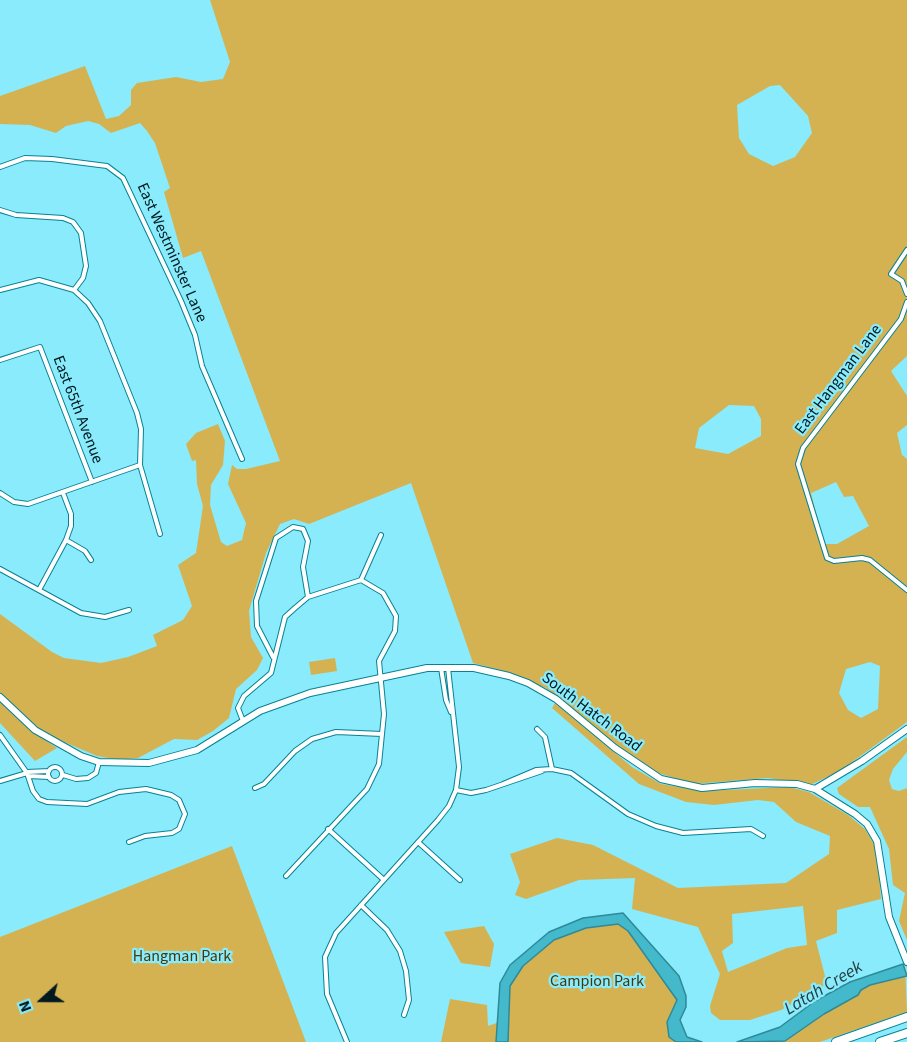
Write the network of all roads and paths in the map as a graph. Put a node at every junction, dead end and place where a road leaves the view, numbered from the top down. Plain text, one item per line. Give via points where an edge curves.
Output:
1 (0, 167) edge
2 (0, 210) edge
3 (907, 249) edge
4 (0, 290) edge
5 (74, 290) junction
6 (907, 294) edge
7 (907, 302) edge
8 (0, 360) edge
9 (242, 459) dead end
10 (140, 465) junction
11 (92, 482) junction
12 (0, 493) edge
13 (63, 493) junction
14 (160, 534) dead end
15 (381, 535) dead end
16 (66, 540) junction
17 (91, 560) dead end
18 (0, 569) edge
19 (361, 580) junction
20 (39, 590) junction
21 (907, 590) edge
22 (309, 597) junction
23 (129, 610) dead end
24 (274, 658) junction
25 (445, 668) junction
26 (381, 676) junction
27 (0, 697) edge
28 (243, 721) junction
29 (537, 729) dead end
30 (907, 729) edge
31 (382, 734) junction
32 (0, 735) edge
33 (99, 762) junction
34 (552, 769) junction
35 (49, 771) junction
36 (27, 774) junction
37 (63, 775) junction
38 (49, 777) junction
39 (0, 781) edge
40 (255, 788) dead end
41 (815, 789) junction
42 (456, 790) junction
43 (328, 829) junction
44 (763, 836) dead end
45 (129, 842) dead end
46 (418, 842) junction
47 (286, 876) dead end
48 (384, 880) junction
49 (460, 880) dead end
50 (361, 905) junction
51 (907, 962) edge
52 (404, 1015) dead end
53 (907, 1017) edge
54 (907, 1033) edge
55 (347, 1042) edge
56 (836, 1042) edge
57 (880, 1042) edge

1 - 9 street, East Westminster Lane via 25,158 108,166 129,185 181,301 202,366
2 - 5 street via 73,222 81,233 86,266
3 - 6 street via 891,274 902,280
4 - 5 street via 39,280
5 - 10 street via 100,321 137,413 141,429
7 - 21 street, East Hangman Lane via 901,319 803,448 798,464 827,558 870,560
8 - 11 street, East 65th Avenue via 40,347
10 - 11 street
10 - 14 street
11 - 13 street
12 - 13 street via 22,504
13 - 16 street via 71,514
15 - 19 street
16 - 17 street via 85,551
16 - 20 street
18 - 20 street
19 - 22 street
19 - 26 street via 383,592 396,616 395,631 379,661
20 - 23 street via 94,616
22 - 24 street via 285,617
22 - 24 street via 303,567 308,541 303,529 293,527 276,538 256,601 257,626
24 - 28 street via 271,672 244,696 238,708
25 - 26 main road, South Hatch Road
25 - 41 main road, South Hatch Road via 483,670 528,683 556,699 639,766 671,782 702,788 783,783
25 - 42 street via 446,700 452,713 459,767
26 - 28 main road, South Hatch Road via 291,699
26 - 31 street
27 - 33 main road, South Hatch Road via 52,742
28 - 33 main road, South Hatch Road via 183,755 149,763
29 - 34 street via 545,737
30 - 41 main road
31 - 40 street via 336,732 312,739
31 - 43 street via 379,764 367,789
32 - 36 street
33 - 37 street via 96,773 88,777
34 - 42 street via 471,793
34 - 44 street via 571,773 627,814 656,826 683,833 751,829
35 - 36 street
35 - 37 street via 58,767
35 - 38 street
36 - 38 street
36 - 39 street
36 - 45 street via 33,791 47,802 72,806 119,792 146,789 179,800 185,814 179,829
37 - 38 street via 56,781
41 - 51 main road, South Hatch Road via 855,814 872,831 881,854 889,917
42 - 46 street via 449,806
43 - 47 street
43 - 48 street
46 - 48 street
46 - 49 street
48 - 50 street
50 - 52 street via 387,930 400,951 409,1000
50 - 55 street via 336,933 325,957 327,994
53 - 56 highway
54 - 57 highway

